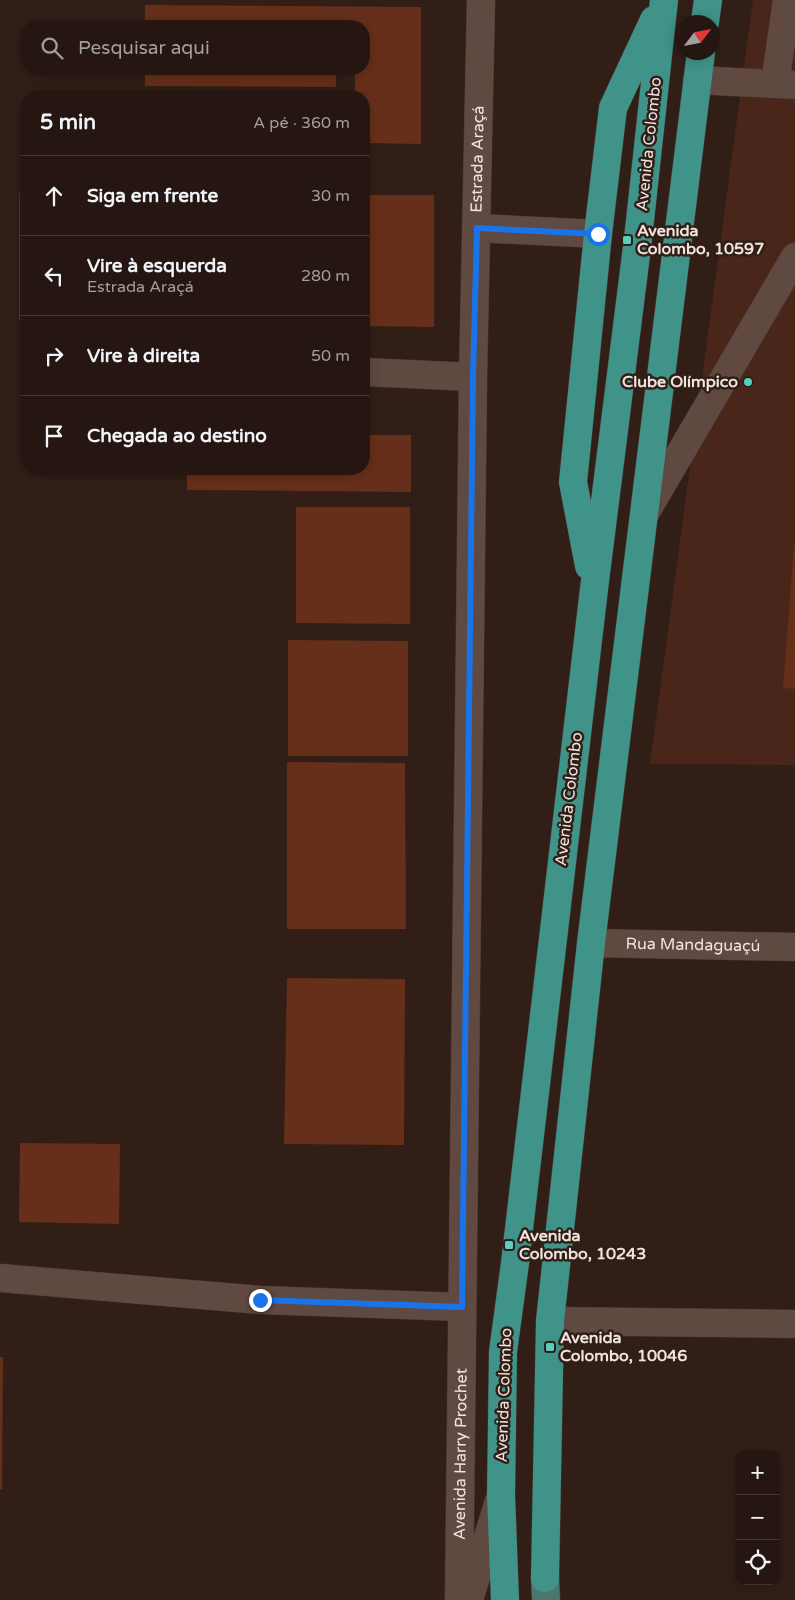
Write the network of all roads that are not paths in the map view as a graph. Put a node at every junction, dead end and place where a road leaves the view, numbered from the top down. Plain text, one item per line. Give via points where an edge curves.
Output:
1 (481, 0) edge
2 (664, 0) edge
3 (708, 0) edge
4 (787, 0) edge
5 (706, 15) edge
6 (700, 60) edge
7 (697, 80) junction
8 (785, 84) edge
9 (477, 228) junction
10 (598, 234) junction
11 (795, 257) edge
12 (370, 372) edge
13 (473, 377) junction
14 (644, 515) junction
15 (594, 589) junction
16 (591, 943) junction
17 (795, 947) edge
18 (0, 1278) edge
19 (462, 1307) junction
20 (550, 1321) junction
21 (795, 1324) edge
22 (501, 1495) junction
23 (546, 1589) edge
24 (459, 1600) edge
25 (469, 1600) edge
26 (505, 1600) edge

1 - 9 street, Estrada Araçá
2 - 10 highway via 614,108
2 - 15 highway, Avenida Colombo
3 - 5 highway
4 - 8 street
6 - 7 highway
7 - 8 street
7 - 14 highway
9 - 10 street
9 - 13 street, Estrada Araçá
10 - 15 highway via 573,482
11 - 14 street
12 - 13 street
13 - 19 street, Estrada Araçá
14 - 16 highway
15 - 22 highway, Avenida Colombo via 503,1352
16 - 17 street, Rua Mandaguaçú
16 - 20 highway
18 - 19 street via 260,1300
19 - 24 street, Avenida Harry Prochet
20 - 21 street
20 - 23 highway
22 - 25 street
22 - 26 highway, Avenida Colombo

